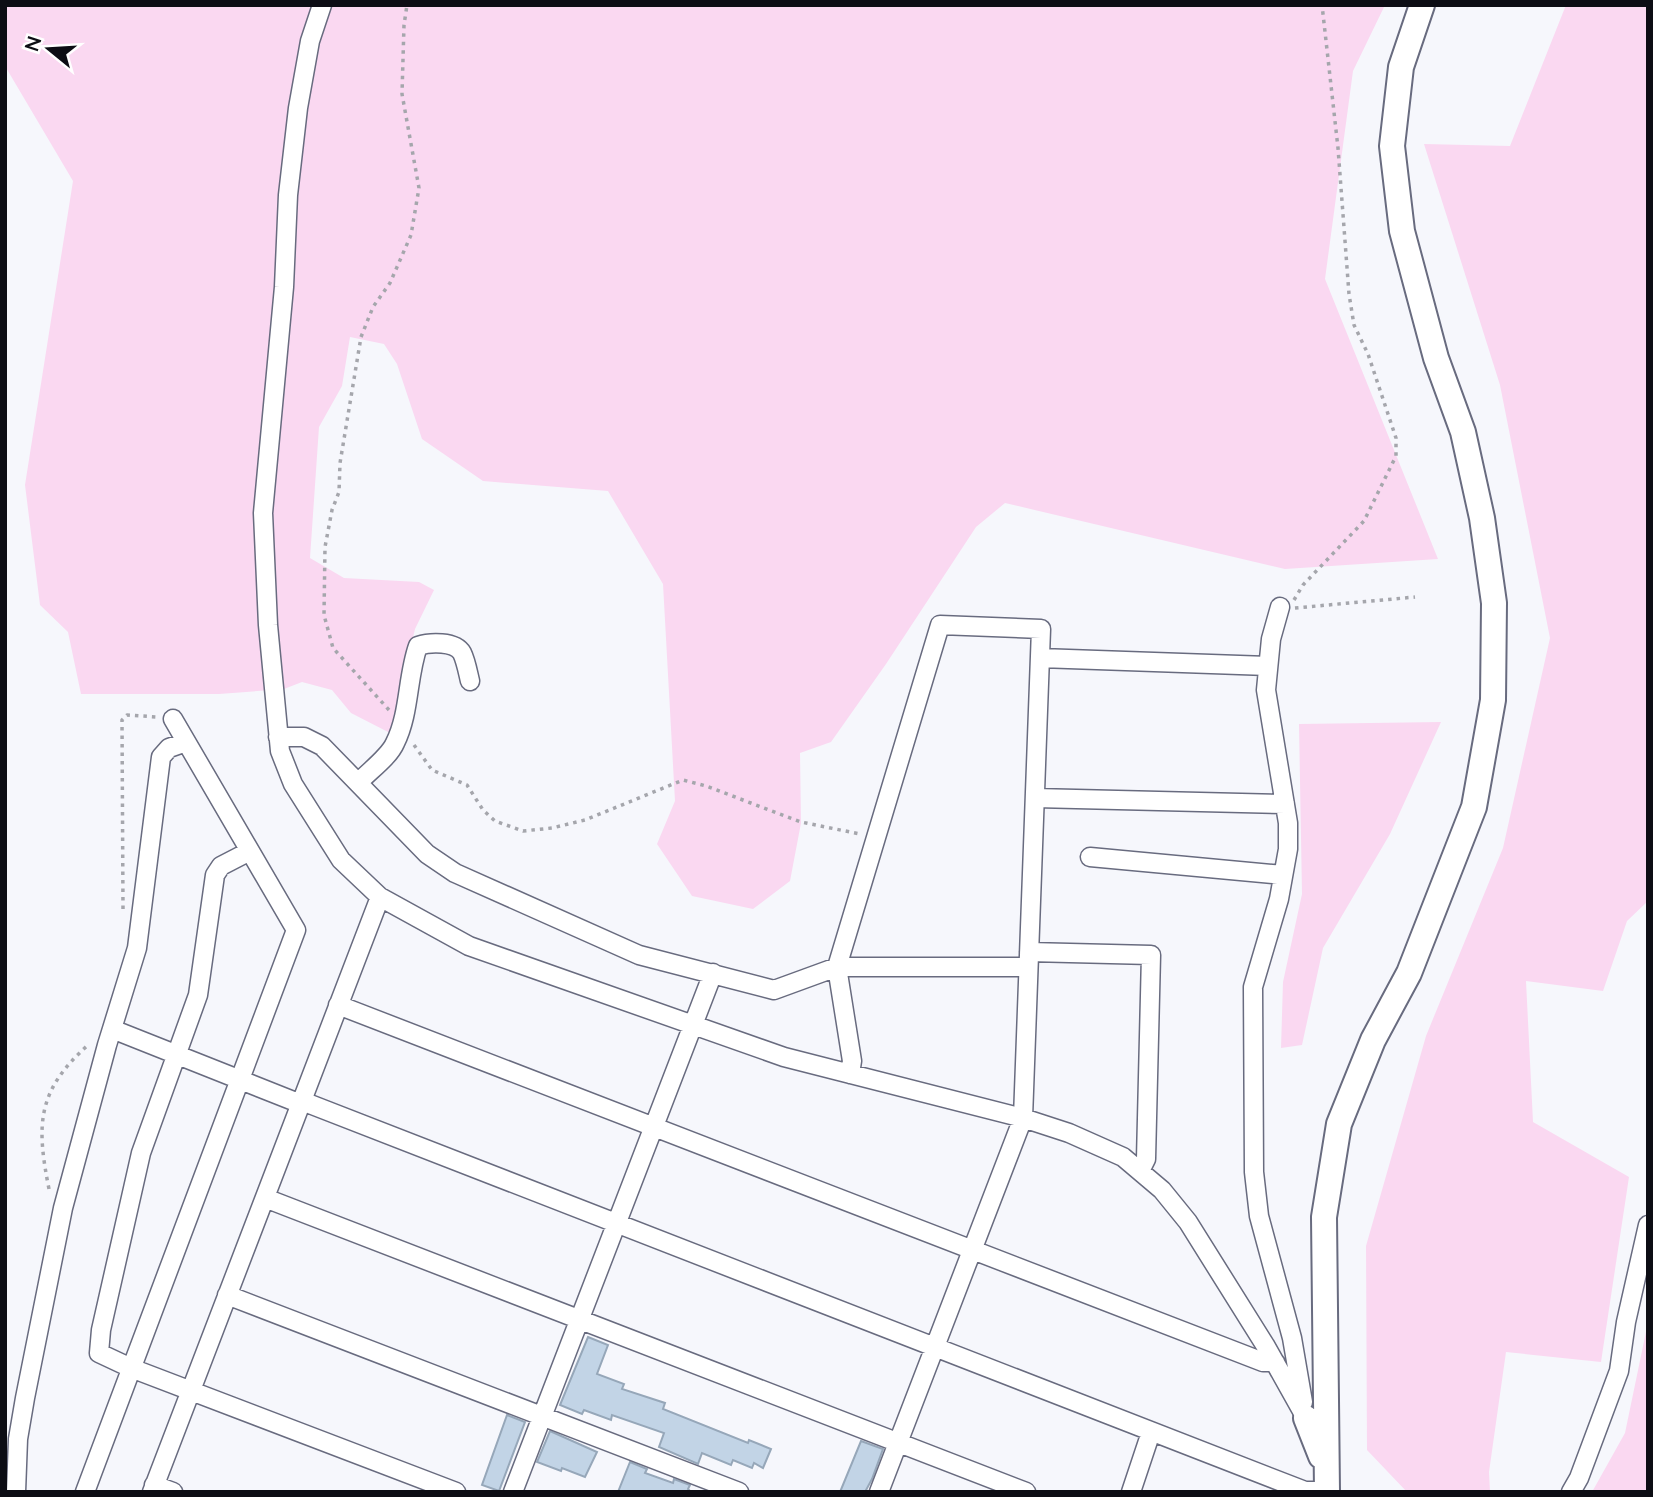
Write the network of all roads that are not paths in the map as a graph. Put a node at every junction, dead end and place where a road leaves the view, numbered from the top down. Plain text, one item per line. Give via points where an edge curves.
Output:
1 (322, 5) edge
2 (1422, 5) edge
3 (1286, 608) road end
4 (1040, 658) junction
5 (1268, 666) junction
6 (470, 681) dead end
7 (173, 719) road end
8 (278, 737) junction
9 (187, 742) junction
10 (358, 783) junction
11 (1035, 798) junction
12 (1285, 804) junction
13 (250, 851) junction
14 (1090, 857) dead end
15 (1283, 875) junction
16 (380, 897) junction
17 (1028, 959) junction
18 (837, 967) junction
19 (713, 973) junction
20 (338, 1005) junction
21 (694, 1024) junction
22 (109, 1037) junction
23 (176, 1055) junction
24 (850, 1074) junction
25 (240, 1079) junction
26 (301, 1102) junction
27 (1023, 1118) junction
28 (653, 1128) junction
29 (1140, 1171) junction
30 (265, 1198) junction
31 (616, 1224) junction
32 (1648, 1225) edge
33 (971, 1251) junction
34 (227, 1294) junction
35 (580, 1320) junction
36 (934, 1348) junction
37 (1275, 1362) junction
38 (131, 1368) junction
39 (190, 1391) junction
40 (543, 1415) junction
41 (1306, 1418) junction
42 (1152, 1432) junction
43 (898, 1442) junction
44 (153, 1488) edge
45 (1327, 1491) edge
46 (16, 1492) edge
47 (85, 1492) edge
48 (173, 1492) edge
49 (456, 1492) edge
50 (513, 1492) edge
51 (739, 1492) edge
52 (879, 1492) edge
53 (1026, 1492) edge
54 (1130, 1492) edge
55 (1571, 1492) edge

1 - 8 street via 310,41 298,108 263,513
2 - 45 street via 1401,67 1392,146 1402,231 1436,358 1463,432 1482,518 1494,603 1493,699 1474,807 1409,973 1373,1040 1339,1125 1324,1217
3 - 5 street via 1271,639
4 - 5 street
4 - 11 street
4 - 18 street via 1041,629 940,625
5 - 12 street via 1266,691
6 - 10 street via 457,648 427,642 418,646 395,745
7 - 9 street
8 - 10 street via 304,737 322,746
8 - 16 street via 293,784 341,859
9 - 13 street
9 - 22 street via 169,748 161,757 137,948
10 - 19 street via 427,854 455,873 639,955
11 - 12 street
11 - 17 street
12 - 15 street via 1288,849
13 - 23 street via 221,866 215,875 198,995
13 - 25 street via 296,930
14 - 15 street
15 - 41 street via 1253,987 1254,1172 1259,1216 1292,1338
16 - 20 street
16 - 21 street via 469,946
17 - 18 street
17 - 27 street
17 - 29 street via 1152,955 1146,1159
18 - 19 street via 774,990
18 - 24 street via 852,1061
19 - 21 street
20 - 26 street
20 - 28 street
21 - 24 street
21 - 28 street
22 - 23 street
22 - 46 street via 61,1216 24,1398
23 - 25 street
23 - 38 street via 141,1153 101,1330 99,1353
24 - 27 street
25 - 26 street
25 - 38 street
26 - 30 street
26 - 31 street
27 - 29 street via 1123,1157
27 - 33 street
28 - 31 street
28 - 33 street
29 - 37 street via 1188,1222
30 - 34 street
30 - 35 street
31 - 35 street
31 - 36 street
32 - 55 street via 1619,1371
33 - 36 street
33 - 37 street via 1263,1362
34 - 39 street
34 - 40 street
35 - 40 street
35 - 43 street
36 - 42 street
36 - 43 street
37 - 41 street
38 - 39 street
38 - 47 street
39 - 44 street
39 - 49 street
40 - 50 street
40 - 51 street
41 - 45 street via 1320,1450
42 - 45 street via 1305,1491
42 - 54 street
43 - 52 street
43 - 53 street
44 - 48 street

